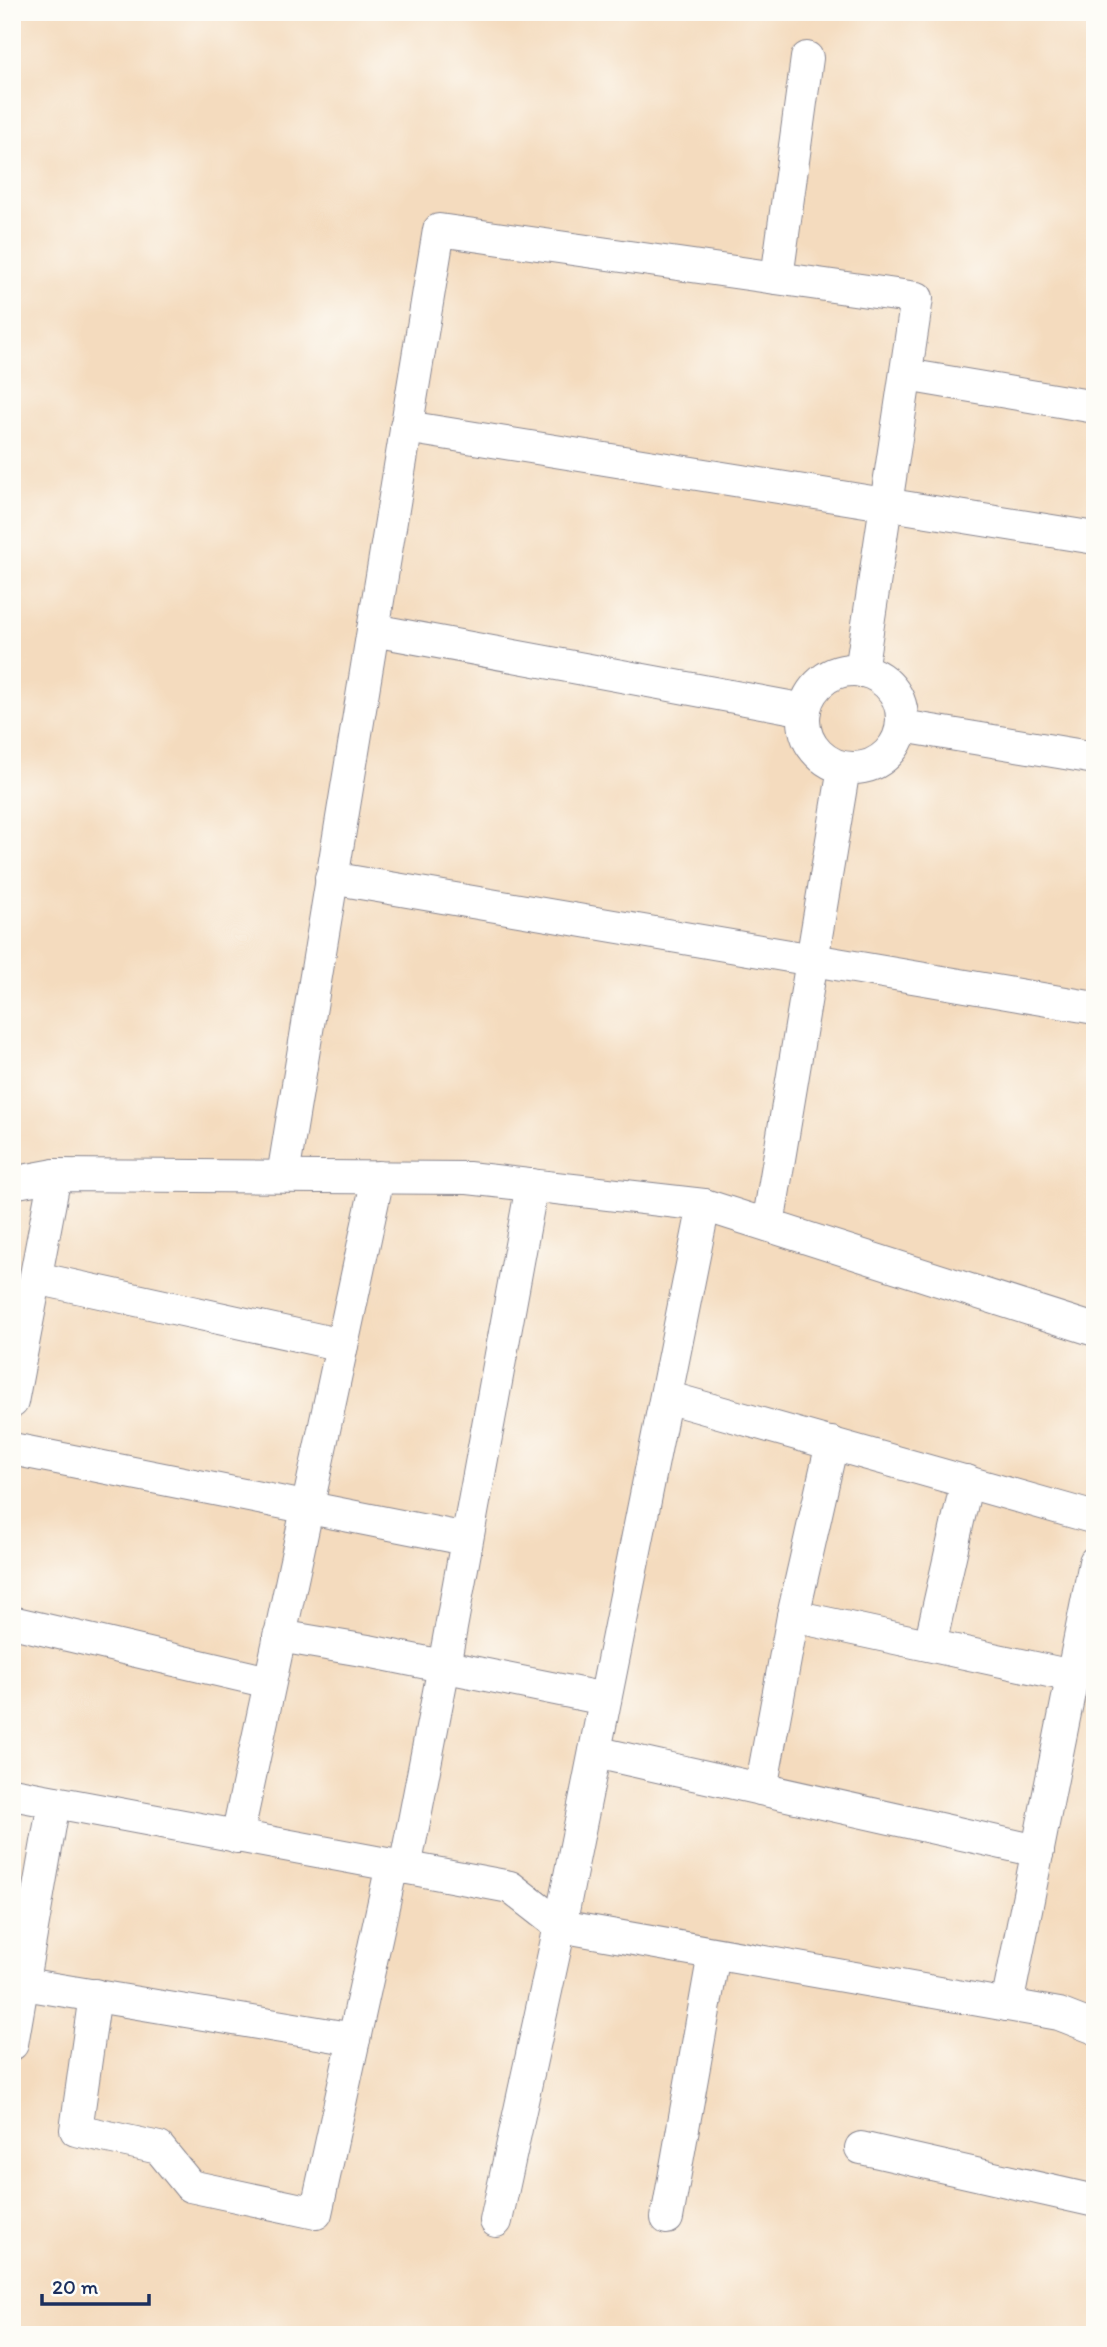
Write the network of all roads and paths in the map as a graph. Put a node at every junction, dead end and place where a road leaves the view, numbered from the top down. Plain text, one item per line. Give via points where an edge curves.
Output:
1 (807, 58) dead end
2 (777, 278) junction
3 (905, 375) junction
4 (1095, 407) edge
5 (406, 427) junction
6 (886, 505) junction
7 (1095, 538) edge
8 (373, 630) junction
9 (861, 671) junction
10 (805, 710) junction
11 (902, 726) junction
12 (1095, 758) edge
13 (844, 768) junction
14 (331, 878) junction
15 (812, 960) junction
16 (1095, 1008) edge
17 (55, 1175) junction
18 (283, 1176) junction
19 (378, 1177) junction
20 (12, 1183) edge
21 (532, 1185) junction
22 (704, 1205) junction
23 (768, 1225) junction
24 (36, 1278) junction
25 (1095, 1330) edge
26 (342, 1345) junction
27 (666, 1397) junction
28 (12, 1402) edge
29 (832, 1443) junction
30 (12, 1449) edge
31 (967, 1481) junction
32 (307, 1508) junction
33 (1095, 1518) edge
34 (466, 1539) junction
35 (1095, 1562) edge
36 (793, 1616) junction
37 (12, 1622) edge
38 (279, 1636) junction
39 (930, 1645) junction
40 (444, 1667) junction
41 (1072, 1676) junction
42 (270, 1682) junction
43 (605, 1699) junction
44 (595, 1752) junction
45 (761, 1789) junction
46 (12, 1794) edge
47 (54, 1802) junction
48 (237, 1837) junction
49 (1038, 1851) junction
50 (399, 1867) junction
51 (560, 1926) junction
52 (714, 1954) junction
53 (18, 1983) edge
54 (95, 1995) junction
55 (1007, 2006) junction
56 (1095, 2028) edge
57 (354, 2039) junction
58 (12, 2044) edge
59 (861, 2148) dead end
60 (1095, 2201) edge
61 (667, 2218) dead end
62 (496, 2221) dead end

1 - 2 street
2 - 3 street via 917,298
2 - 5 street via 439,230
3 - 4 street
3 - 6 street
5 - 6 street
5 - 8 street
6 - 7 street
6 - 9 street
8 - 10 street
8 - 14 street
9 - 10 street via 836,673 821,681
9 - 11 street via 884,681 895,694
10 - 13 street via 808,741 830,763
11 - 12 street
11 - 13 street via 897,741 875,763
13 - 15 street
14 - 15 street
14 - 18 street
15 - 16 street
15 - 23 street
17 - 18 street
17 - 20 street
17 - 24 street
18 - 19 street
19 - 21 street via 468,1178
19 - 26 street
21 - 22 street
21 - 34 street
22 - 23 street
22 - 27 street
23 - 25 street
24 - 26 street
24 - 28 street
26 - 32 street
27 - 29 street
27 - 43 street
29 - 31 street
29 - 36 street
30 - 32 street
31 - 33 street
31 - 39 street
32 - 34 street
32 - 38 street
34 - 40 street
35 - 41 street
36 - 39 street
36 - 45 street
37 - 42 street
38 - 40 street
38 - 42 street
39 - 41 street
40 - 43 street
40 - 50 street
41 - 49 street
42 - 48 street
43 - 44 street
44 - 45 street
44 - 51 street
45 - 49 street
46 - 47 street
47 - 48 street
47 - 53 street
48 - 50 street
49 - 55 street
50 - 51 street via 510,1887
50 - 57 street
51 - 52 street
51 - 62 street
52 - 55 street
52 - 61 street
53 - 54 street
53 - 58 street
54 - 57 street
54 - 57 street via 76,2130 159,2148 190,2186 316,2213
55 - 56 street via 1059,2014
59 - 60 street

